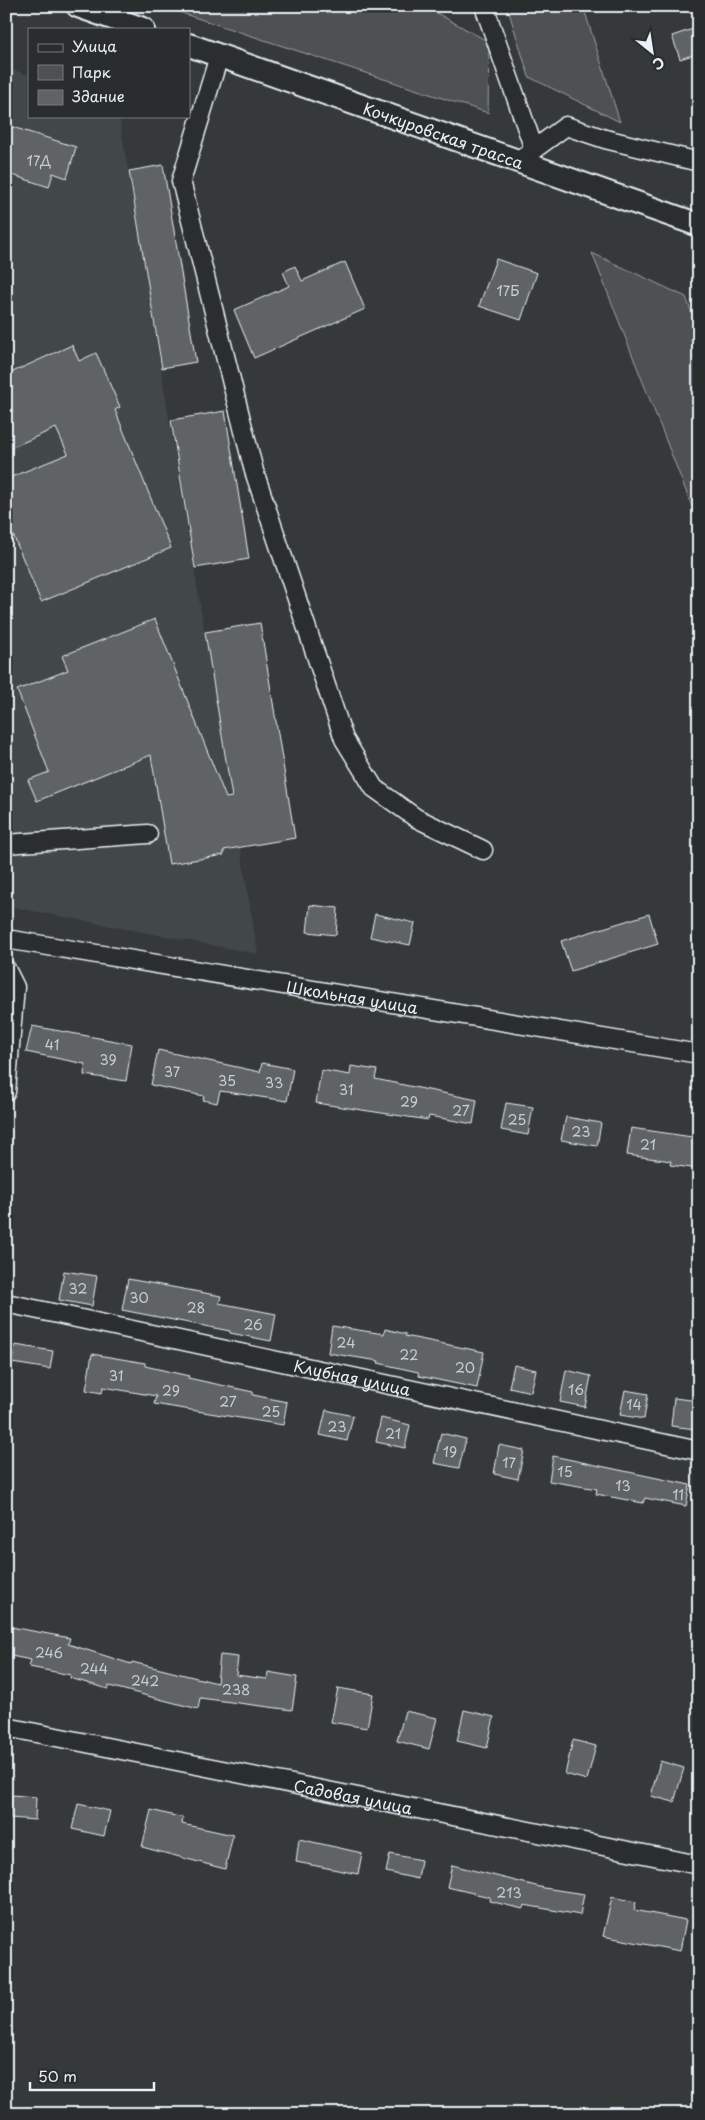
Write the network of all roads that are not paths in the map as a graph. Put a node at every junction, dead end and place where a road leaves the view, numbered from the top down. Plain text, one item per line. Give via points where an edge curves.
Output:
1 (78, 6) edge
2 (484, 6) edge
3 (139, 28) edge
4 (190, 45) edge
5 (219, 56) junction
6 (526, 155) junction
7 (699, 162) edge
8 (699, 225) edge
9 (148, 834) dead end
10 (6, 844) edge
11 (483, 850) dead end
12 (6, 939) edge
13 (6, 969) edge
14 (699, 1054) edge
15 (6, 1092) edge
16 (6, 1303) edge
17 (699, 1451) edge
18 (6, 1728) edge
19 (699, 1864) edge

1 - 3 main road
2 - 6 street
4 - 5 main road, Кочкуровская трасса
5 - 6 main road, Кочкуровская трасса
5 - 11 street via 181,181 254,471 344,739 374,788 416,818
6 - 7 street via 566,126
6 - 8 main road, Кочкуровская трасса
9 - 10 street
12 - 14 street, Школьная улица
13 - 15 street via 15,987
16 - 17 street, Клубная улица
18 - 19 street, Садовая улица

